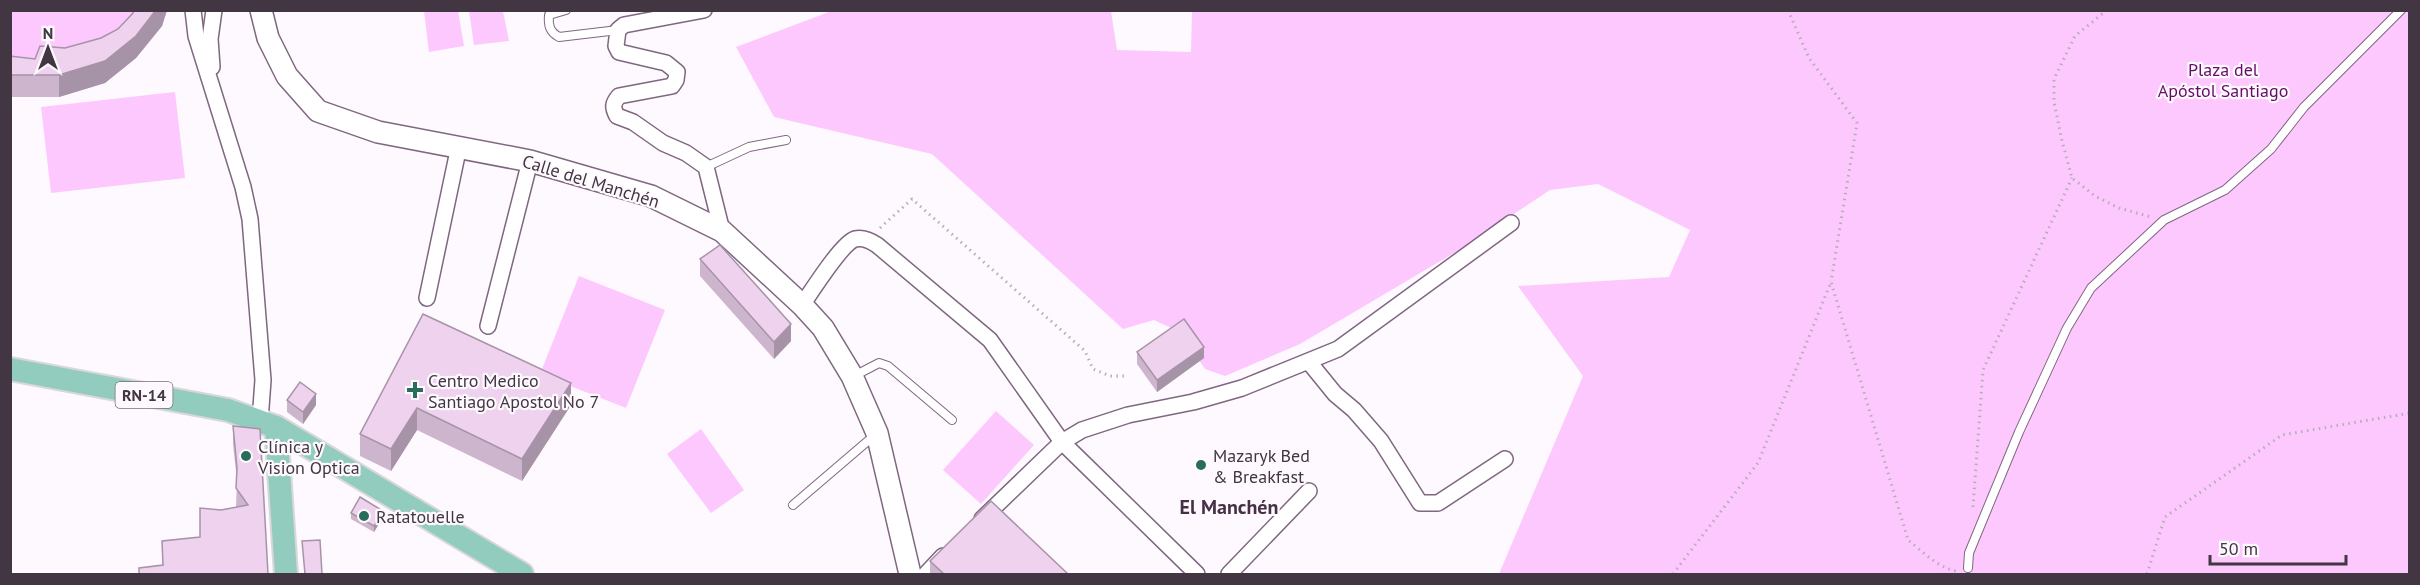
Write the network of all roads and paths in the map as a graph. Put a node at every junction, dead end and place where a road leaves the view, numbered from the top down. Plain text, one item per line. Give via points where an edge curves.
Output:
1 (193, 10) edge
2 (214, 10) edge
3 (261, 10) edge
4 (566, 10) edge
5 (704, 10) edge
6 (1788, 10) edge
7 (2107, 10) edge
8 (2401, 10) edge
9 (618, 30) junction
10 (215, 99) junction
11 (786, 140) dead end
12 (459, 146) junction
13 (530, 161) junction
14 (706, 167) junction
15 (2072, 178) junction
16 (2164, 220) junction
17 (1511, 223) dead end
18 (722, 231) junction
19 (868, 239) junction
20 (1831, 282) junction
21 (427, 298) dead end
22 (802, 305) junction
23 (488, 326) dead end
24 (1309, 362) junction
25 (10, 369) edge
26 (852, 376) junction
27 (1128, 376) dead end
28 (2409, 414) edge
29 (952, 420) dead end
30 (268, 424) junction
31 (877, 434) junction
32 (1062, 442) junction
33 (1505, 459) dead end
34 (1309, 491) dead end
35 (793, 505) dead end
36 (1973, 508) dead end
37 (975, 526) edge
38 (957, 542) edge
39 (1964, 570) joint
40 (518, 573) edge
41 (286, 574) edge
42 (910, 574) edge
43 (926, 574) edge
44 (1197, 574) edge
45 (1228, 574) edge
46 (1673, 574) edge
47 (2147, 574) edge

1 - 10 street via 196,36
2 - 10 street via 210,39
3 - 12 street, Calle del Manchén via 268,38 287,76 318,111 378,132
4 - 9 lane via 549,15 549,28 559,37
5 - 9 street via 624,25
6 - 20 path via 1809,58 1857,123
7 - 15 path via 2075,36 2054,79 2054,102
8 - 16 lane via 2304,107 2271,149 2225,190
9 - 14 street via 619,52 666,63 676,72 676,80 672,86 619,96 613,110 617,116
10 - 30 street via 250,219
11 - 14 lane via 742,149
12 - 13 street, Calle del Manchén
12 - 21 street
13 - 18 street, Calle del Manchén via 651,196
13 - 23 street
14 - 18 street
15 - 16 path via 2119,208
15 - 36 path via 1983,370
16 - 39 lane via 2091,288 2067,328 2019,432
17 - 24 street via 1338,350
18 - 22 street, Calle del Manchén
19 - 22 street via 856,239 844,248
19 - 27 path via 912,199 1085,351 1093,369 1110,376
19 - 32 street via 990,340
20 - 39 path via 1908,540 1952,571
20 - 46 path via 1758,463
22 - 26 street, Calle del Manchén via 823,328
24 - 32 street via 1242,388 1128,415 1082,430
24 - 33 street via 1382,441 1420,503 1438,503
25 - 30 main road, RN-14 via 228,410
26 - 29 lane via 879,363 888,366
26 - 31 street, Calle del Manchén
28 - 47 path via 2282,435 2165,517
30 - 40 main road
30 - 41 main road
31 - 35 lane
31 - 42 street, Calle del Manchén
32 - 37 street via 996,514
32 - 44 street
34 - 45 street
38 - 43 street

